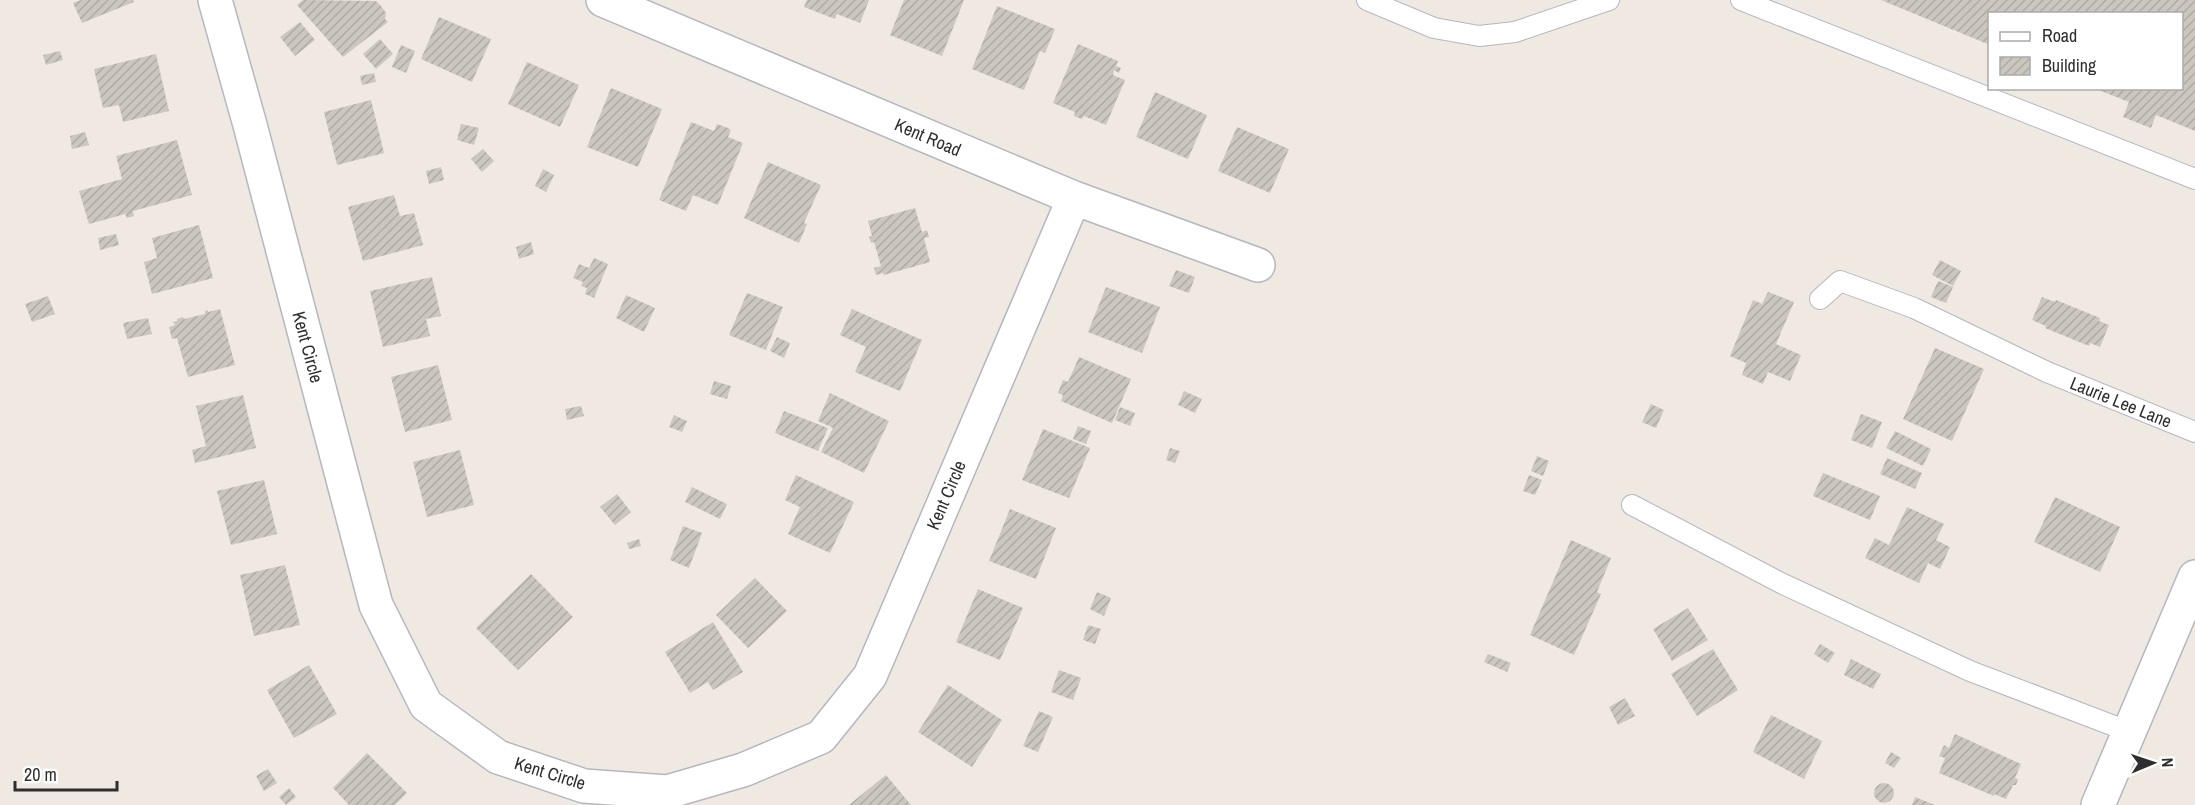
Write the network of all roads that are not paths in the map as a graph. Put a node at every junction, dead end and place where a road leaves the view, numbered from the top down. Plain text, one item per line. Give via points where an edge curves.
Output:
1 (215, 0) edge
2 (603, 0) edge
3 (1366, 0) edge
4 (1609, 0) edge
5 (1741, 0) edge
6 (2195, 179) edge
7 (1074, 198) junction
8 (1258, 265) dead end
9 (1820, 299) dead end
10 (2195, 432) edge
11 (1632, 505) dead end
12 (2195, 577) edge
13 (2130, 732) junction
14 (2098, 805) edge

1 - 7 street, Kent Circle via 376,605 426,705 498,757 584,786 667,792 743,770 821,737 870,676
2 - 7 street, Kent Road
3 - 4 lane via 1434,28 1479,36 1515,32
5 - 6 lane
7 - 8 street, Kent Road
9 - 10 lane, Laurie Lee Lane via 1840,281 1914,308 2047,372
11 - 13 lane via 1781,583 1970,671
12 - 13 street
13 - 14 street

